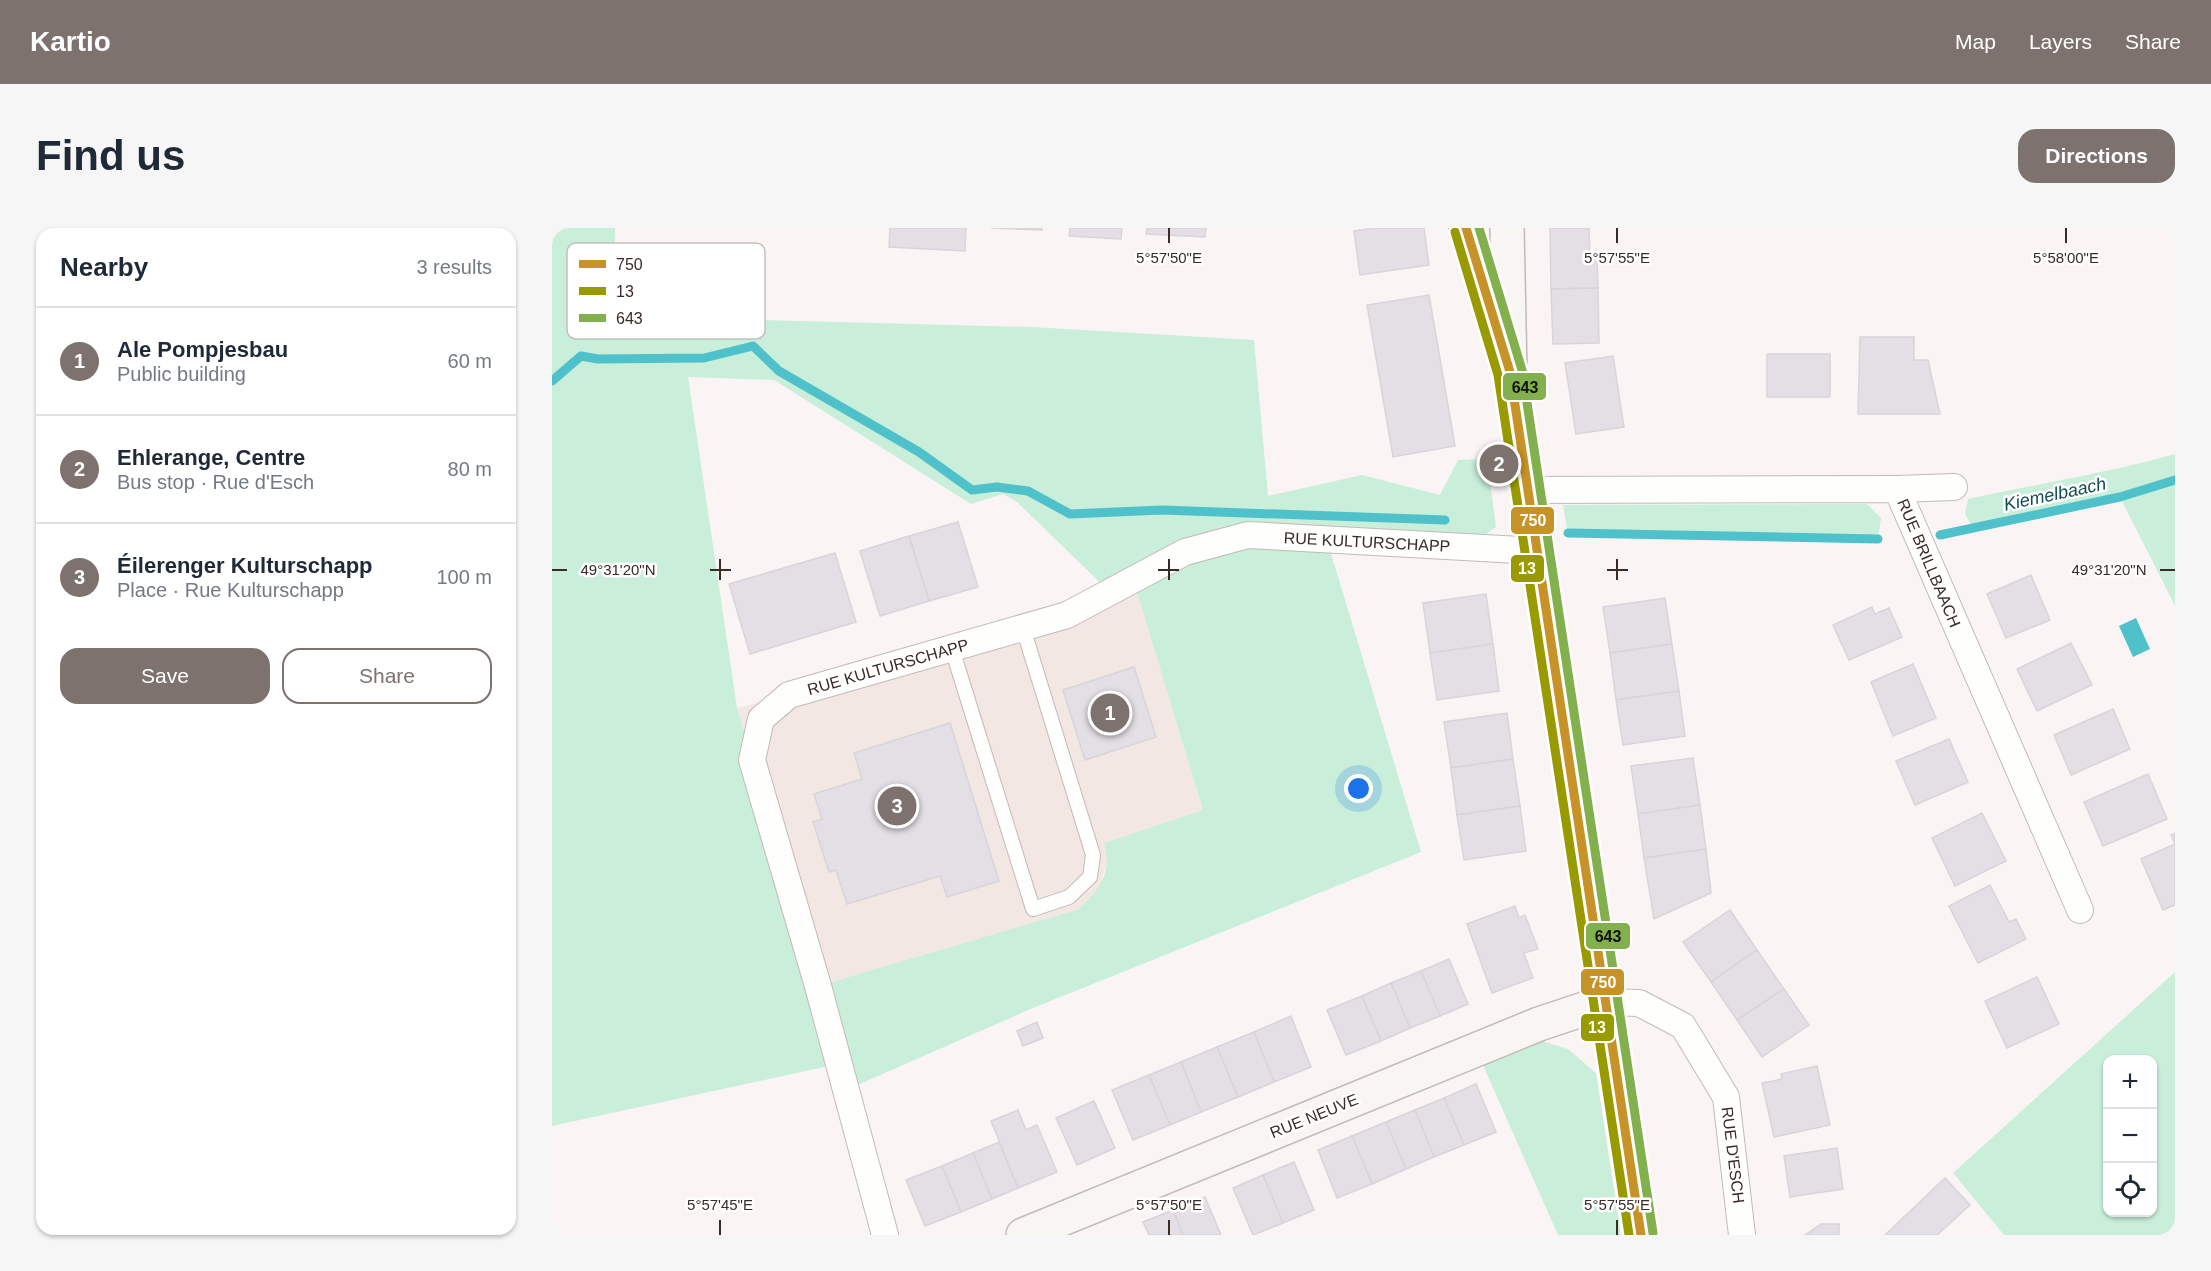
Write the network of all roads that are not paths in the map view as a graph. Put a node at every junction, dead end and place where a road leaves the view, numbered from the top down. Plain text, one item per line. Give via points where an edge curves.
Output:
1 (1466, 228) edge
2 (1507, 228) edge
3 (1510, 372) junction
4 (1954, 487) dead end
5 (1897, 489) junction
6 (1528, 490) junction
7 (1537, 551) junction
8 (1023, 628) junction
9 (952, 649) junction
10 (2080, 910) dead end
11 (1605, 1002) junction
12 (885, 1235) edge
13 (1023, 1235) edge
14 (1641, 1235) edge
15 (1742, 1235) edge

1 - 3 main road
2 - 3 main road
3 - 6 main road
4 - 5 street
5 - 6 street, RUE BRILLBAACH
5 - 10 street, RUE BRILLBAACH
6 - 7 main road
7 - 8 street, RUE KULTURSCHAPP via 1248,535 1185,552 1067,615
7 - 11 main road
8 - 9 street, RUE KULTURSCHAPP
8 - 9 lane via 1093,855 1090,877 1069,897 1034,909
9 - 12 street, RUE KULTURSCHAPP via 789,695 761,719 752,759
11 - 13 main road, RUE NEUVE via 1539,1024
11 - 14 main road
11 - 15 street, RUE D'ESCH via 1639,1003 1683,1026 1726,1097

